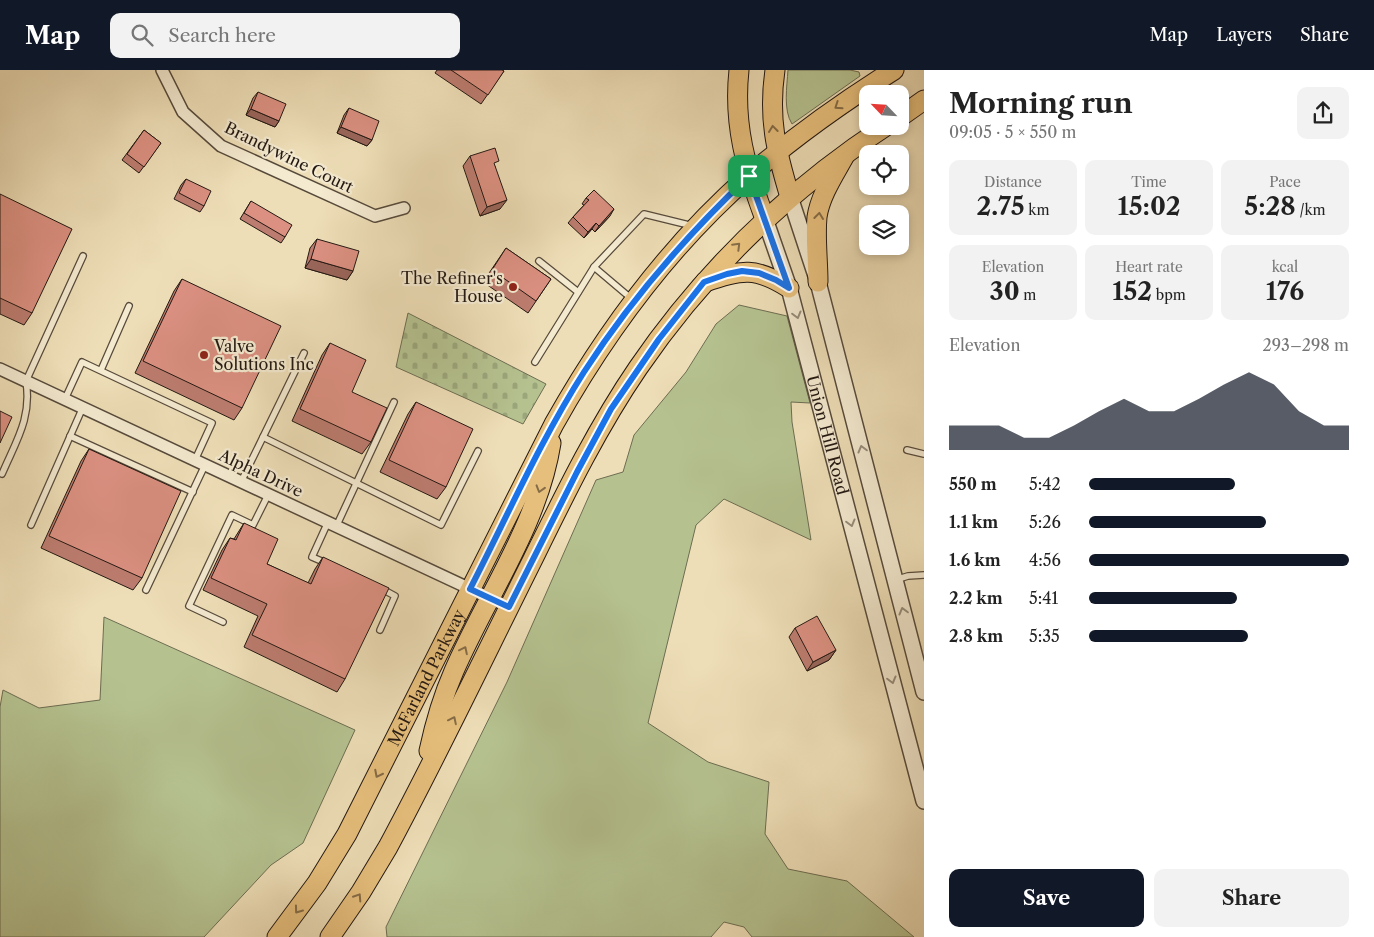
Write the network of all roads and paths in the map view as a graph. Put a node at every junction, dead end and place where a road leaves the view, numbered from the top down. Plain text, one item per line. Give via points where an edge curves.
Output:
1 (162, 70) edge
2 (739, 70) edge
3 (775, 70) edge
4 (894, 70) edge
5 (924, 100) edge
6 (909, 110) edge
7 (872, 135) edge
8 (848, 150) junction
9 (777, 153) junction
10 (749, 176) junction
11 (790, 197) junction
12 (404, 208) dead end
13 (765, 219) junction
14 (698, 227) junction
15 (83, 256) dead end
16 (539, 261) dead end
17 (594, 267) junction
18 (704, 282) junction
19 (818, 282) junction
20 (789, 288) junction
21 (578, 292) junction
22 (634, 301) junction
23 (129, 306) dead end
24 (304, 352) dead end
25 (535, 362) dead end
26 (0, 368) edge
27 (101, 370) junction
28 (26, 381) junction
29 (65, 399) junction
30 (394, 402) dead end
31 (83, 407) junction
32 (554, 424) junction
33 (70, 436) junction
34 (263, 437) junction
35 (478, 450) dead end
36 (907, 450) dead end
37 (924, 454) edge
38 (200, 462) junction
39 (2, 474) dead end
40 (241, 482) junction
41 (356, 484) junction
42 (193, 492) junction
43 (268, 494) junction
44 (332, 524) junction
45 (31, 525) dead end
46 (329, 565) edge
47 (924, 575) edge
48 (895, 580) junction
49 (379, 588) edge
50 (470, 589) junction
51 (146, 590) dead end
52 (490, 598) junction
53 (509, 607) junction
54 (223, 622) dead end
55 (380, 630) dead end
56 (924, 692) edge
57 (424, 779) junction
58 (924, 801) edge
59 (277, 937) edge
60 (330, 937) edge

1 - 12 street, Brandywine Court via 183,112 221,146 375,216
2 - 10 main road, Union Hill Road via 737,118
9 -> 3 main road, Union Hill Road via 772,122
4 -> 9 main road, McFarland Parkway via 831,111
5 - 6 main road
7 - 8 main road
8 - 11 main road
19 -> 8 main road via 818,216 828,186
9 - 10 main road, McFarland Parkway
9 - 11 main road, Union Hill Road
10 - 13 main road, Union Hill Road
10 - 14 main road, McFarland Parkway
11 - 13 main road
11 - 19 street, Union Hill Road
18 -> 13 main road
13 - 20 street, Union Hill Road
14 - 17 lane via 644,214
14 - 22 main road, McFarland Parkway
15 - 28 lane
16 - 21 lane
17 - 21 lane
17 - 22 lane
18 - 20 main road via 742,271 759,273
18 - 53 main road via 659,339 611,409
48 -> 19 street, Union Hill Road
20 -> 58 street, Union Hill Road
21 - 25 lane
22 - 32 main road, McFarland Parkway
23 - 27 lane
24 - 34 lane
26 - 28 street, Alpha Drive
27 - 29 lane via 82,362
27 - 38 lane via 212,423
28 - 29 street, Alpha Drive
28 - 39 lane via 29,397 24,425
29 - 31 street, Alpha Drive
30 - 41 lane
31 - 33 lane
31 - 38 street, Alpha Drive
32 - 50 main road, McFarland Parkway
32 -> 52 main road via 547,465 534,507
33 - 42 lane
33 - 45 lane
34 - 40 lane
34 - 41 lane
35 - 41 lane via 441,525
36 - 37 lane
38 - 40 street, Alpha Drive
38 - 42 lane
40 - 43 street, Alpha Drive
41 - 44 lane
42 - 51 lane
43 - 44 street, Alpha Drive
43 - 54 lane via 253,525 232,515 189,606
44 - 46 lane via 312,557
44 - 50 street, Alpha Drive
47 - 48 lane
56 -> 48 street, Union Hill Road
49 - 55 lane via 395,596
50 - 52 street, Alpha Drive
50 -> 59 main road, McFarland Parkway via 347,834 317,883
52 - 53 street, Alpha Drive
57 -> 52 main road via 440,710 454,671
57 -> 53 main road
60 -> 57 main road via 374,870

